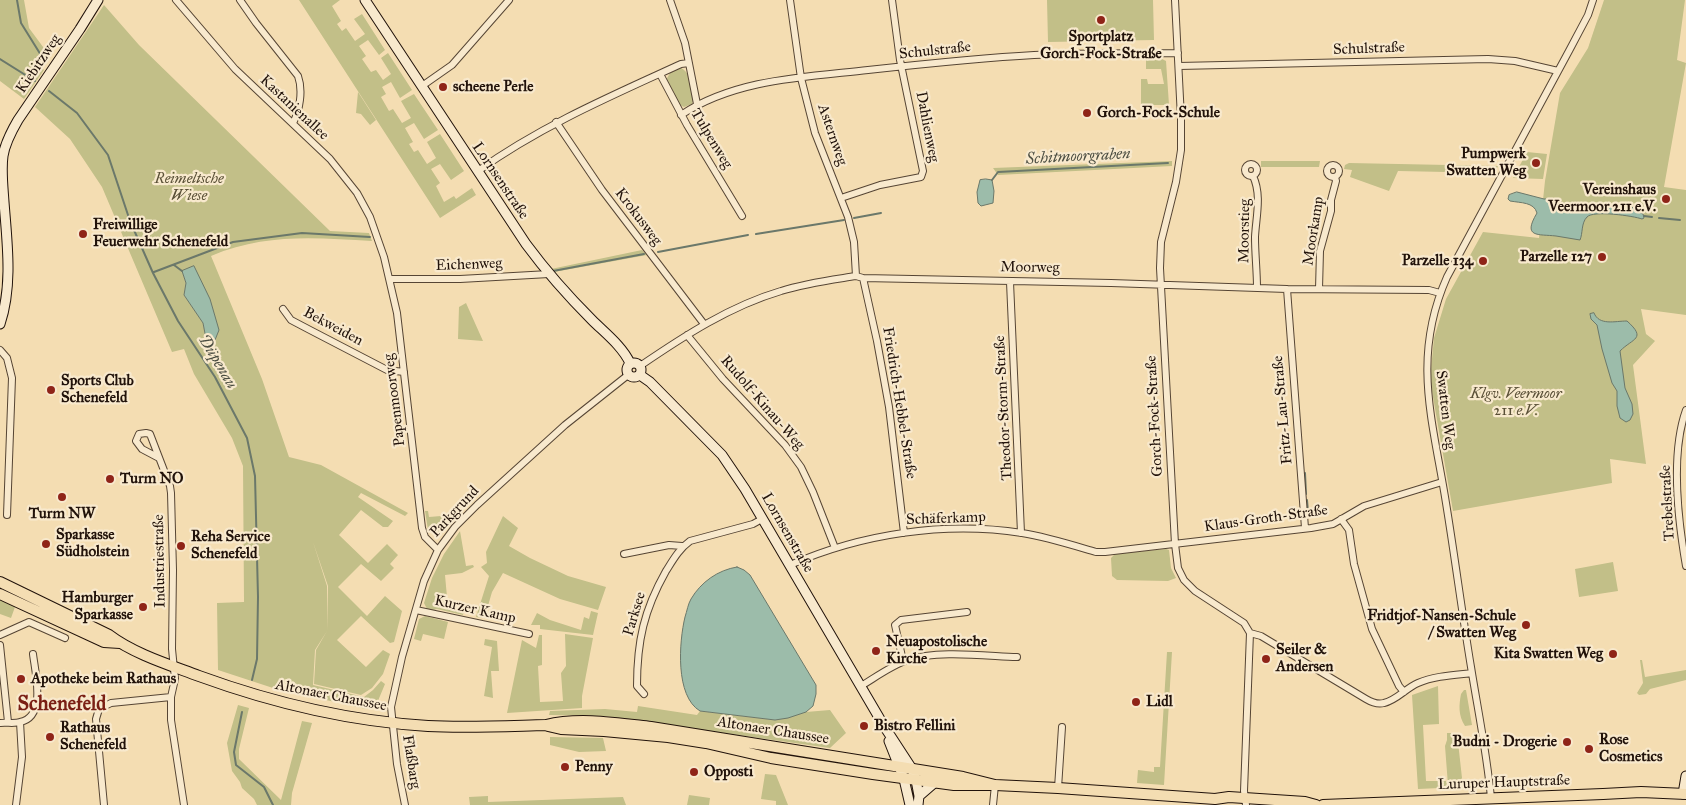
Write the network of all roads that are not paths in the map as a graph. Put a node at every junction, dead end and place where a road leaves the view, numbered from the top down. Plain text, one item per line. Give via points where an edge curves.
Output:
1 (98, 0) edge
2 (176, 0) edge
3 (240, 0) edge
4 (365, 0) edge
5 (509, 0) edge
6 (670, 0) edge
7 (790, 0) edge
8 (892, 0) edge
9 (1176, 0) edge
10 (1593, 0) edge
11 (1178, 53) junction
12 (689, 63) junction
13 (1179, 66) junction
14 (902, 67) junction
15 (1558, 71) junction
16 (660, 74) junction
17 (801, 78) junction
18 (422, 86) junction
19 (698, 104) junction
20 (681, 115) junction
21 (556, 122) junction
22 (293, 123) junction
23 (478, 171) junction
24 (1254, 176) dead end
25 (1335, 177) dead end
26 (841, 198) junction
27 (742, 216) dead end
28 (380, 244) joint
29 (549, 274) junction
30 (860, 277) junction
31 (390, 279) junction
32 (1010, 282) junction
33 (1160, 284) junction
34 (1257, 288) junction
35 (1287, 290) junction
36 (1319, 290) junction
37 (1440, 293) junction
38 (282, 309) dead end
39 (0, 324) edge
40 (704, 324) junction
41 (687, 335) junction
42 (0, 350) edge
43 (0, 361) edge
44 (630, 363) junction
45 (10, 367) junction
46 (640, 370) junction
47 (404, 372) junction
48 (628, 374) junction
49 (1686, 410) edge
50 (159, 458) dead end
51 (1442, 482) junction
52 (7, 515) dead end
53 (762, 519) junction
54 (1341, 519) junction
55 (1305, 528) junction
56 (904, 533) junction
57 (1021, 533) junction
58 (1175, 544) junction
59 (682, 546) junction
60 (835, 548) junction
61 (438, 550) junction
62 (1105, 552) joint
63 (624, 554) dead end
64 (790, 565) junction
65 (1686, 566) edge
66 (0, 582) edge
67 (0, 594) edge
68 (416, 610) junction
69 (967, 612) dead end
70 (1250, 633) junction
71 (0, 634) edge
72 (529, 634) dead end
73 (65, 638) dead end
74 (121, 643) junction
75 (0, 645) edge
76 (33, 654) dead end
77 (1017, 657) dead end
78 (903, 662) junction
79 (174, 666) junction
80 (1472, 673) junction
81 (861, 686) junction
82 (1404, 692) junction
83 (644, 694) dead end
84 (171, 697) junction
85 (8, 722) junction
86 (20, 722) junction
87 (0, 723) edge
88 (392, 723) junction
89 (546, 725) junction
90 (884, 726) junction
91 (1062, 727) dead end
92 (899, 767) junction
93 (912, 769) junction
94 (1686, 776) edge
95 (904, 779) junction
96 (916, 780) junction
97 (934, 783) junction
98 (995, 785) junction
99 (1058, 788) junction
100 (1685, 794) edge
101 (1491, 798) junction
102 (1215, 799) junction
103 (919, 801) edge
104 (1246, 802) edge
105 (1404, 803) edge
106 (16, 805) edge
107 (104, 805) edge
108 (184, 805) edge
109 (405, 805) edge
110 (910, 805) edge
111 (992, 805) edge
112 (1228, 805) edge
113 (1316, 805) edge
114 (1323, 805) edge

1 - 39 street, Kiebitzweg via 18,120 5,146 2,172 7,293
2 - 22 street, Kastanienallee via 235,69
3 - 22 street via 298,76 300,96
4 - 18 street, Lornsenstraße
5 - 18 street via 452,65
6 - 12 street
7 - 17 street, Asternweg
8 - 14 street, Dahlienweg
9 - 11 street, Gorch-Fock-Straße
10 - 15 street, Swatten Weg
11 - 13 street, Gorch-Fock-Straße
11 - 14 street, Schulstraße via 1036,55
12 - 16 street
12 - 19 street
13 - 15 street, Schulstraße via 1488,59 1516,61
13 - 33 street, Gorch-Fock-Straße via 1181,150 1161,242
14 - 17 street, Schulstraße
14 - 26 street, Dahlienweg via 923,171 921,177
15 - 37 street, Swatten Weg
16 - 20 street, Tulpenweg
16 - 21 street
17 - 19 street, Schulstraße via 728,92
17 - 26 street, Asternweg via 815,133
18 - 23 street, Lornsenstraße
19 - 20 street, Schulstraße
20 - 27 street, Tulpenweg
21 - 23 street
21 - 40 street, Krokusweg via 602,190
22 - 28 street, Kastanienallee via 347,179 370,217
23 - 29 street, Lornsenstraße
24 - 34 street, Moorstieg via 1258,185 1255,234
25 - 36 street, Moorkamp via 1331,211 1320,251
26 - 30 street, Asternweg
28 - 31 street, Papenmoorweg
29 - 31 street, Eichenweg
29 - 44 street, Lornsenstraße via 628,357
30 - 32 street, Moorweg
30 - 40 street, Moorweg via 780,291
30 - 56 street, Friedrich-Hebbel-Straße via 890,407
31 - 47 street, Papenmoorweg
32 - 33 street, Moorweg
32 - 57 street, Theodor-Storm-Straße
33 - 34 street, Moorweg
33 - 58 street, Gorch-Fock-Straße
34 - 35 street, Moorweg
35 - 36 street, Moorweg
35 - 55 street, Fritz-Lau-Straße
36 - 37 street, Moorweg via 1429,290
37 - 51 street, Swatten Weg via 1430,330 1426,368
38 - 47 street, Bekweiden via 291,320 387,370
40 - 41 street, Moorweg
41 - 46 street, Moorweg
41 - 60 street, Rudolf-Kinau-Weg via 723,379 785,444 801,467
42 - 45 street
43 - 45 street
44 - 46 street via 637,363
44 - 48 street
45 - 52 street
46 - 48 street via 633,377
46 - 53 street, Lornsenstraße via 722,455
47 - 61 street, Papenmoorweg via 422,528 425,537
48 - 61 street, Parkgrund via 565,425 477,505
49 - 65 street, Trebelstraße via 1678,452 1677,489
50 - 79 street, Industriestraße via 171,493
51 - 54 street, Klaus-Groth-Straße via 1364,506
51 - 80 street, Swatten Weg
53 - 59 street
53 - 64 street, Lornsenstraße
54 - 55 street, Klaus-Groth-Straße via 1328,525
54 - 82 street via 1348,530 1372,629
55 - 58 street, Klaus-Groth-Straße
56 - 57 street, Schäferkamp via 959,529
56 - 60 street, Schäferkamp
57 - 62 street, Schäferkamp
58 - 62 street, Klaus-Groth-Straße
58 - 70 street, Gorch-Fock-Straße via 1178,568 1188,585 1240,620
59 - 63 street via 669,545
59 - 83 street, Parksee via 655,592 641,633 637,686
60 - 64 street, Schäferkamp
61 - 68 street, Parkgrund
64 - 81 street, Lornsenstraße
66 - 74 main road, Altonaer Chaussee
67 - 74 main road, Altonaer Chaussee via 104,642
68 - 72 street, Kurzer Kamp
68 - 88 street, Parkgrund via 398,671 391,707
69 - 78 street via 900,620 895,624
70 - 82 street via 1261,636 1373,702 1385,703
70 - 104 street
71 - 73 street via 29,622
74 - 79 main road, Altonaer Chaussee
75 - 85 street
76 - 86 street via 38,696 31,716
77 - 78 street via 935,655
78 - 81 street
79 - 84 street, Industriestraße
79 - 88 main road, Altonaer Chaussee via 277,702 327,714
80 - 82 street via 1429,679
80 - 101 street, Swatten Weg
81 - 90 street, Lornsenstraße
84 - 107 street via 111,703 99,709 96,719
84 - 108 street, Industriestraße via 171,720
85 - 86 street
85 - 87 street
86 - 106 street via 22,758
88 - 89 main road, Altonaer Chaussee
88 - 109 street, Flaßbarg
89 - 92 main road, Altonaer Chaussee via 562,721 651,727
89 - 95 main road, Altonaer Chaussee via 688,740 771,758
90 - 92 street, Lornsenstraße
90 - 93 street, Lornsenstraße
91 - 99 street
92 - 93 main road, Altonaer Chaussee
92 - 95 street, Lornsenstraße
93 - 95 street
93 - 96 street, Lornsenstraße
93 - 98 main road, Altonaer Chaussee
94 - 100 street
95 - 96 main road, Altonaer Chaussee
95 - 110 street, Lornsenstraße
96 - 97 main road, Altonaer Chaussee
96 - 103 street, Lornsenstraße
97 - 98 main road, Altonaer Chaussee
97 - 103 street
98 - 99 main road, Altonaer Chaussee
98 - 111 street
99 - 102 main road, Altonaer Chaussee
100 - 101 main road, Luruper Hauptstraße via 1641,792
101 - 105 main road, Luruper Hauptstraße
102 - 104 main road, Altonaer Chaussee via 1230,797
102 - 112 main road, Altonaer Chaussee
104 - 113 main road
105 - 114 main road, Luruper Hauptstraße

